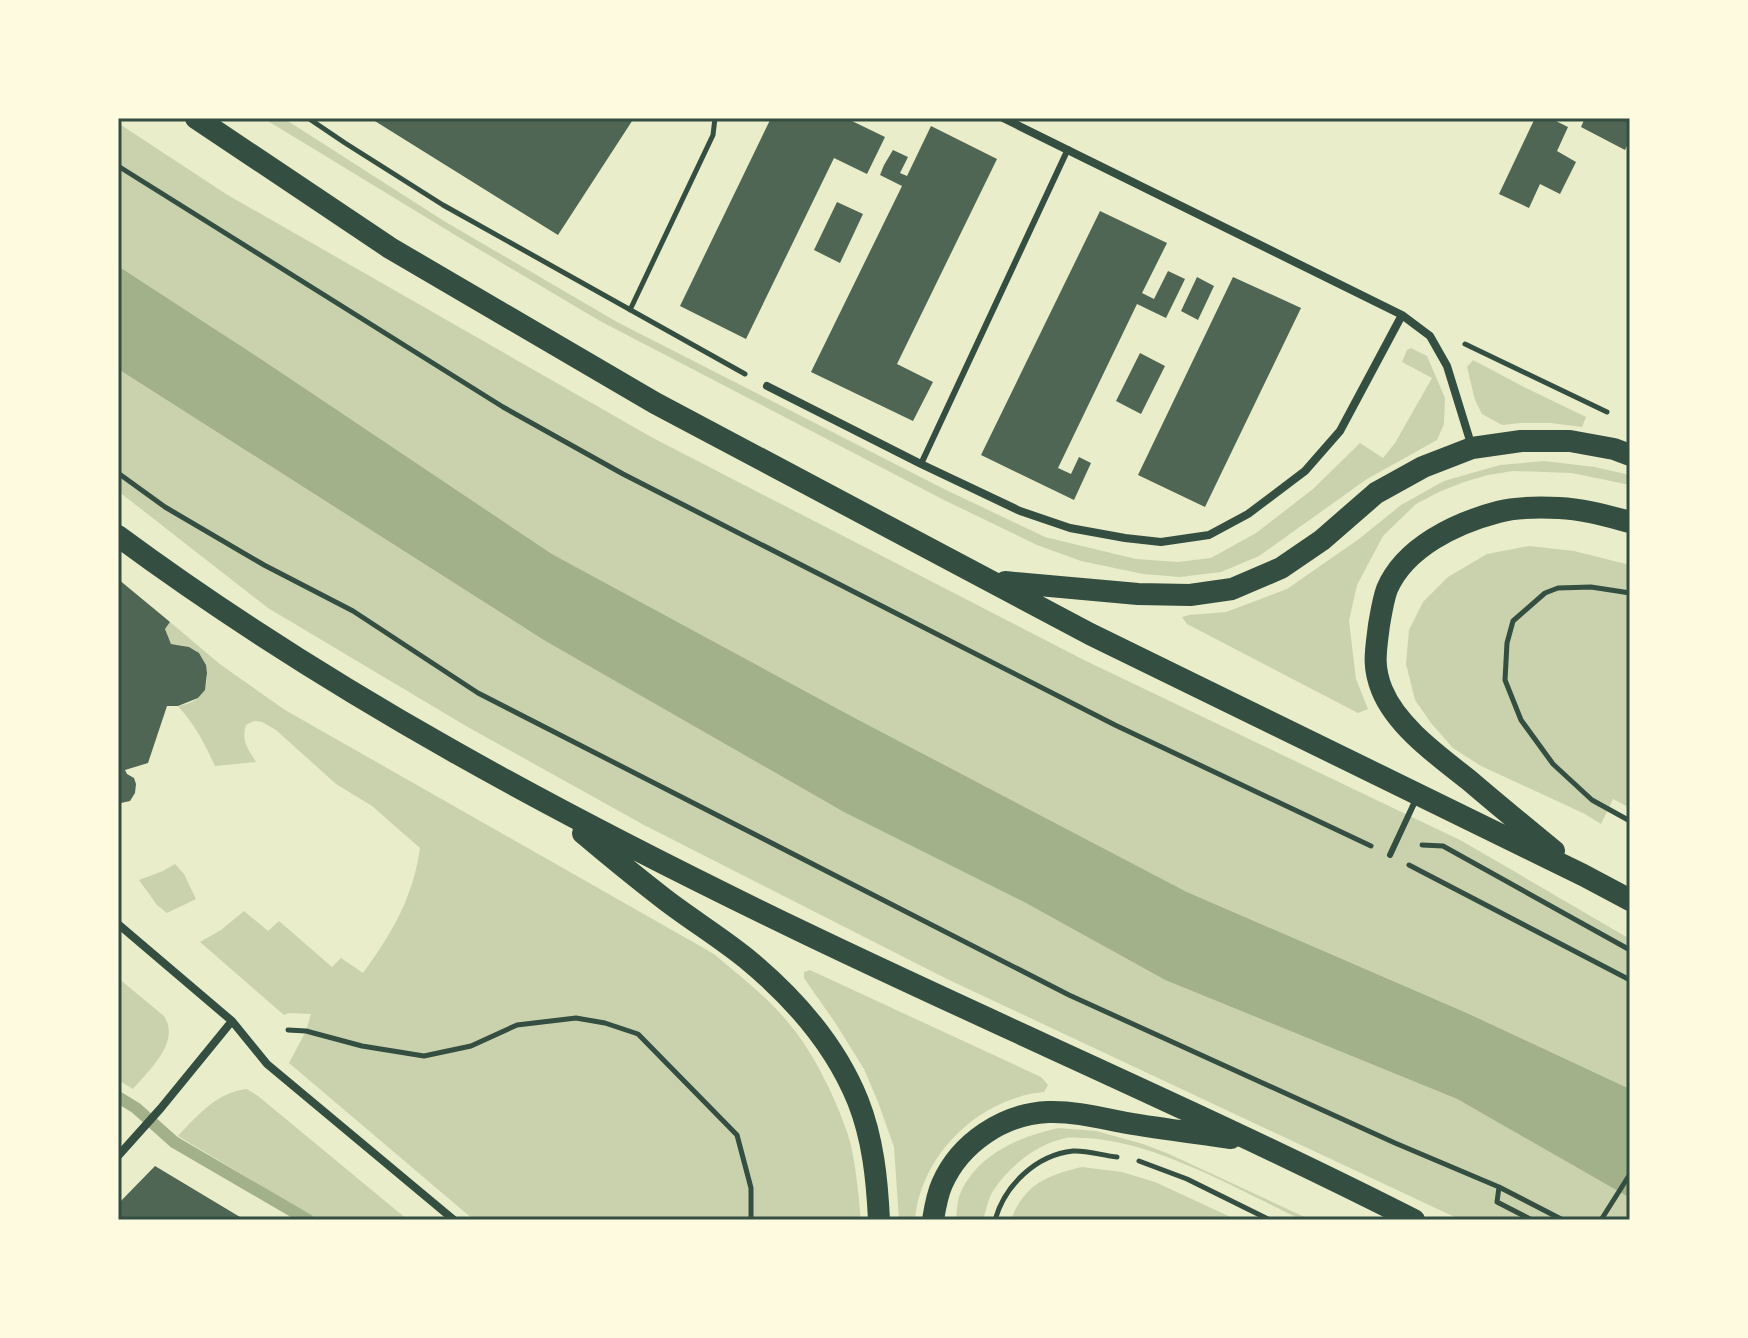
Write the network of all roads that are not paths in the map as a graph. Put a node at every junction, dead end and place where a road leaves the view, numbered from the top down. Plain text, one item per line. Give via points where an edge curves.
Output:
1 (196, 118) edge
2 (1003, 118) edge
3 (1068, 149) junction
4 (1402, 315) junction
5 (767, 386) road end
6 (1472, 448) junction
7 (1630, 455) edge
8 (921, 464) junction
9 (1630, 522) edge
10 (118, 536) edge
11 (992, 581) junction
12 (1419, 794) junction
13 (549, 806) junction
14 (1390, 855) road end
15 (1583, 875) junction
16 (1630, 900) edge
17 (118, 924) edge
18 (232, 1021) junction
19 (1256, 1142) junction
20 (118, 1156) edge
21 (454, 1220) edge
22 (879, 1220) edge
23 (933, 1220) edge
24 (1414, 1220) edge

1 - 11 highway via 390,248 655,403
2 - 3 street
3 - 4 street
3 - 8 lane
4 - 6 street via 1430,336 1447,366
4 - 8 street via 1340,431 1323,451 1248,514 1209,535 1161,542 1070,528 1020,511
5 - 8 street
6 - 7 highway via 1570,441
6 - 11 highway via 1376,493 1281,568 1232,589 1138,594
9 - 15 highway via 1561,508 1500,511 1417,551 1387,589 1380,616 1374,663 1382,692 1401,722
10 - 13 highway via 285,651
11 - 12 highway
12 - 14 lane
12 - 15 highway
13 - 19 highway via 806,934
13 - 22 highway via 745,958 813,1025 858,1101 876,1171
15 - 16 highway
17 - 18 street
18 - 20 street
18 - 21 street via 267,1064
19 - 23 highway via 1082,1114 1047,1112 1015,1118 970,1144 951,1166
19 - 24 highway

